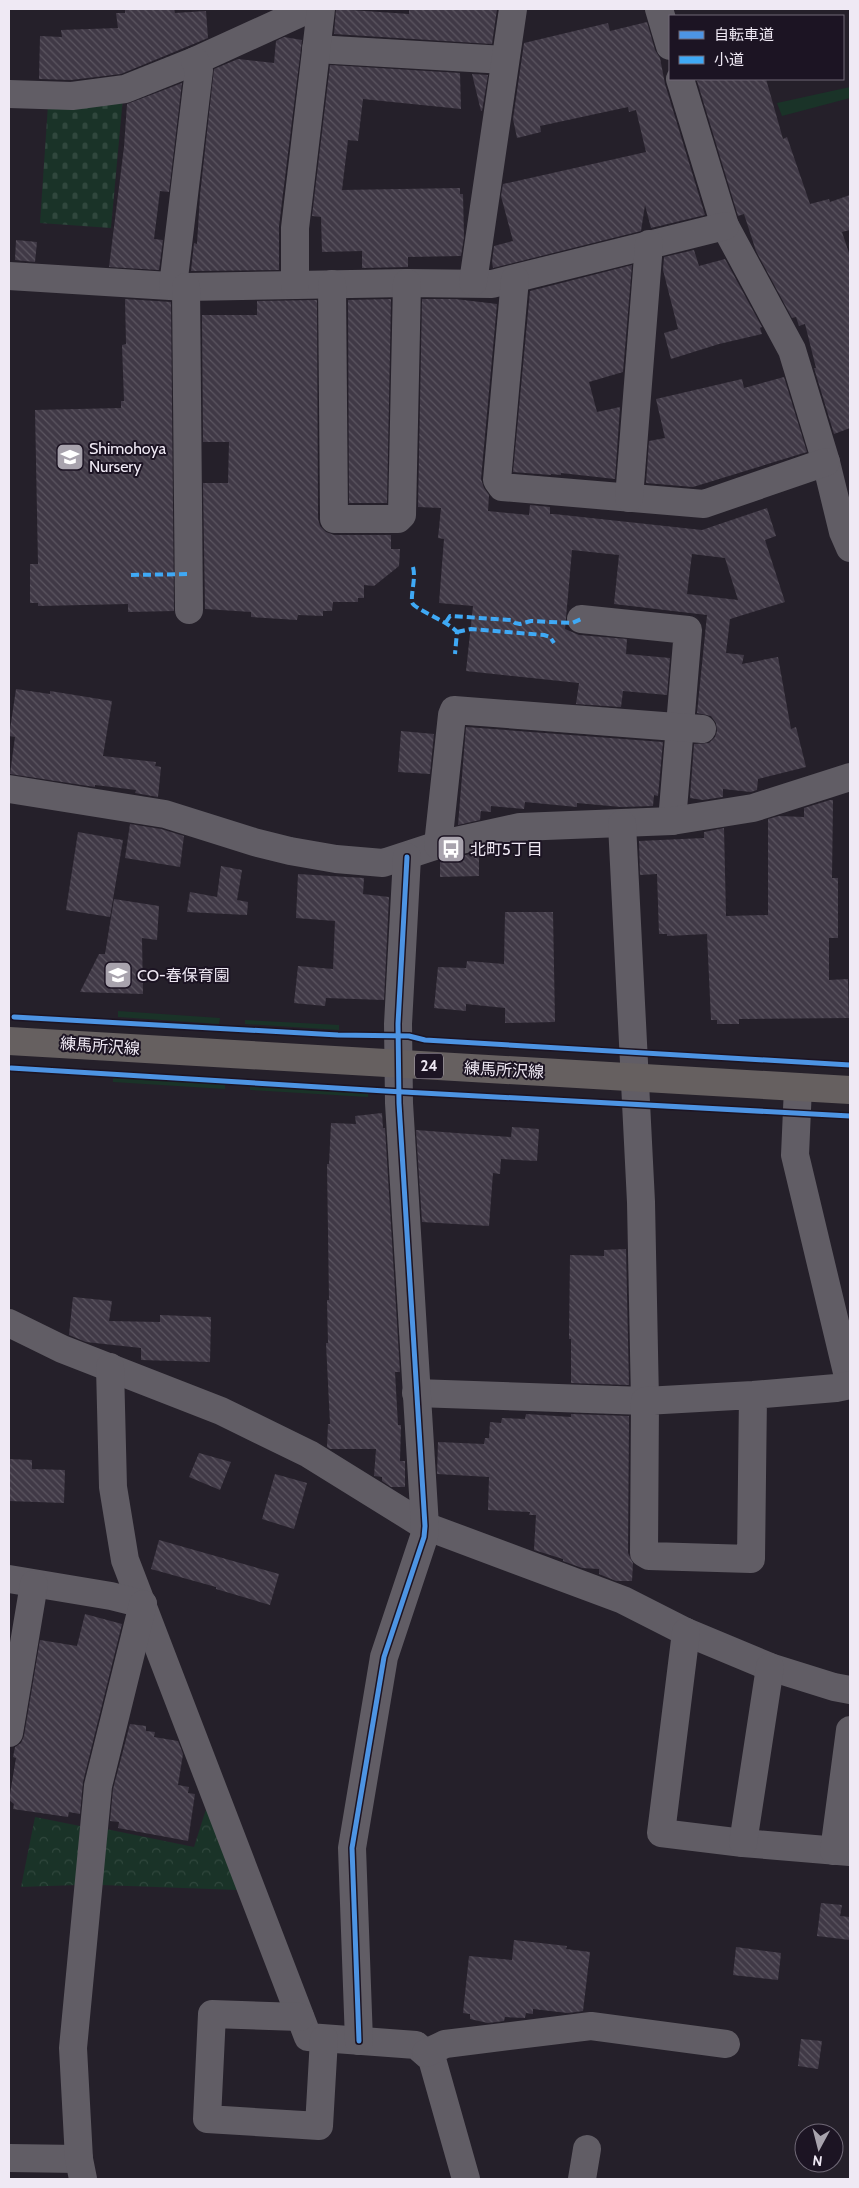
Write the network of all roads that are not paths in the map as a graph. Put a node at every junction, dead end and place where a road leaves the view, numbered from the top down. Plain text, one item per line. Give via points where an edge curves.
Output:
1 (309, 9) edge
2 (320, 9) edge
3 (513, 9) edge
4 (659, 9) edge
5 (669, 43) edge
6 (316, 49) junction
7 (505, 60) junction
8 (195, 61) junction
9 (680, 80) edge
10 (9, 94) edge
11 (725, 226) junction
12 (649, 244) junction
13 (9, 276) edge
14 (515, 279) junction
15 (473, 282) junction
16 (407, 283) junction
17 (332, 284) junction
18 (295, 285) junction
19 (180, 287) junction
20 (826, 462) junction
21 (629, 498) junction
22 (850, 548) edge
23 (189, 610) dead end
24 (581, 619) dead end
25 (691, 729) junction
26 (850, 777) edge
27 (9, 789) edge
28 (672, 821) junction
29 (622, 824) junction
30 (438, 845) junction
31 (407, 856) junction
32 (9, 1041) edge
33 (398, 1064) junction
34 (634, 1078) junction
35 (798, 1087) junction
36 (850, 1090) edge
37 (9, 1324) edge
38 (110, 1367) junction
39 (850, 1385) edge
40 (416, 1393) junction
41 (753, 1395) junction
42 (645, 1401) junction
43 (425, 1526) junction
44 (21, 1582) edge
45 (143, 1604) junction
46 (686, 1632) junction
47 (770, 1667) junction
48 (850, 1690) edge
49 (850, 1730) edge
50 (9, 1732) edge
51 (743, 1843) junction
52 (842, 1851) edge
53 (300, 2017) junction
54 (324, 2039) junction
55 (359, 2041) junction
56 (726, 2044) dead end
57 (426, 2053) junction
58 (587, 2149) dead end
59 (9, 2158) edge
60 (81, 2169) edge
61 (466, 2179) edge
62 (582, 2179) edge

1 - 8 street
2 - 6 street
3 - 7 street
4 - 5 street
6 - 7 street
6 - 18 street via 295,228
7 - 15 street
8 - 10 street via 125,89 72,96
8 - 19 street via 199,70
9 - 11 street
11 - 12 street
11 - 20 street via 792,350
12 - 14 street
12 - 21 street
13 - 19 street
14 - 15 street via 492,284
14 - 21 street via 499,484 502,487
15 - 16 street
16 - 17 street
16 - 17 street via 402,516 398,519 334,519
17 - 18 street
18 - 19 street
19 - 23 street
20 - 21 street via 704,504
20 - 22 street
24 - 25 street via 688,630
25 - 28 street
25 - 30 street via 454,710
26 - 28 street via 753,808
27 - 31 street via 165,814 254,842 336,859 383,863
28 - 29 street
29 - 30 street via 520,827
29 - 34 street
30 - 31 street
31 - 33 street
32 - 33 main road, 練馬所沢線 / 24
33 - 34 main road, 練馬所沢線 / 24
33 - 40 street
34 - 35 main road, 練馬所沢線 / 24
34 - 42 street via 641,1202
35 - 36 main road, 練馬所沢線 / 24
35 - 39 street via 796,1155
37 - 38 street
38 - 43 street via 221,1411 309,1454
38 - 45 street via 113,1487 125,1560
39 - 41 street
40 - 42 street
40 - 43 street
41 - 42 street
41 - 42 street via 751,1559 644,1554
43 - 46 street via 623,1600
43 - 55 street via 384,1657 352,1848
44 - 45 street
44 - 50 street
45 - 53 street
45 - 60 street via 94,1813 73,2048
46 - 47 street
46 - 51 street via 661,1833
47 - 48 street
47 - 51 street
49 - 52 street
51 - 52 street
53 - 54 street via 308,2037
53 - 54 street via 212,2014 207,2119 319,2126
54 - 55 street
55 - 57 street via 416,2045
56 - 57 street via 591,2026 445,2044
57 - 61 street via 432,2059
58 - 62 street
59 - 60 street

